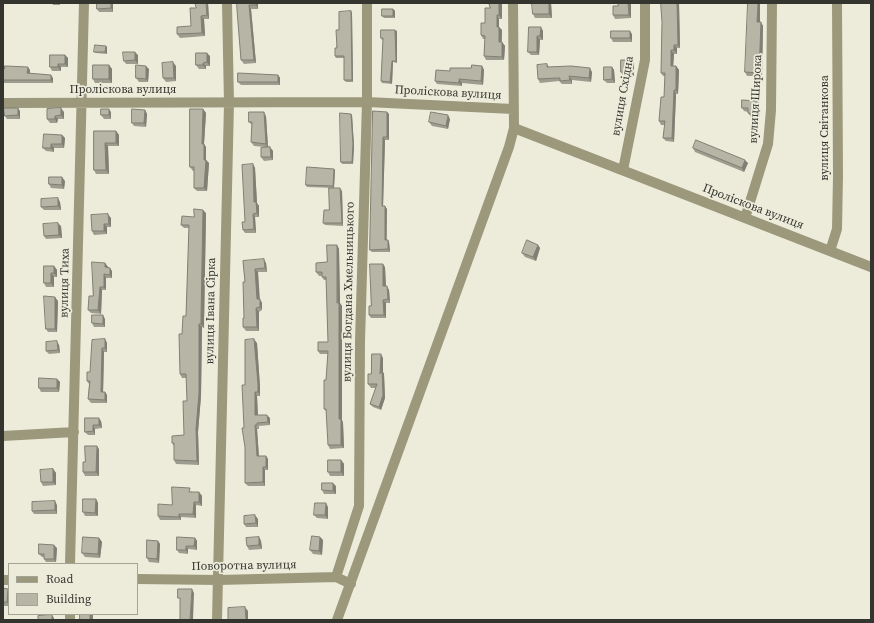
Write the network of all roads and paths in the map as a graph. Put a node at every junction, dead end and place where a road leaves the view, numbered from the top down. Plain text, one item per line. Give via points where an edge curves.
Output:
1 (84, 3) edge
2 (227, 3) edge
3 (367, 3) edge
4 (514, 3) edge
5 (645, 3) edge
6 (772, 3) edge
7 (837, 3) edge
8 (367, 102) junction
9 (3, 103) edge
10 (82, 103) junction
11 (229, 103) junction
12 (513, 109) junction
13 (514, 128) junction
14 (623, 170) junction
15 (744, 218) junction
16 (830, 251) junction
17 (871, 267) edge
18 (74, 432) junction
19 (3, 436) edge
20 (70, 563) edge
21 (336, 577) junction
22 (138, 579) edge
23 (219, 580) junction
24 (351, 584) junction
25 (218, 620) edge
26 (337, 620) edge

1 - 10 street, вулиця Тиха
2 - 11 street, вулиця Івана Сірка
3 - 8 street, вулиця Богдана Хмельницького
4 - 12 street
5 - 14 street, вулиця Східна via 645,60
6 - 15 street, вулиця Широка via 768,144
7 - 16 street, вулиця Світанкова via 837,229
8 - 11 street, Проліскова вулиця
8 - 12 street, Проліскова вулиця
8 - 21 street, вулиця Богдана Хмельницького via 360,340 359,506
9 - 10 street, Проліскова вулиця
10 - 11 street, Проліскова вулиця
10 - 18 street, вулиця Тиха
11 - 23 street, вулиця Івана Сірка
12 - 13 street, Проліскова вулиця
13 - 14 street, Проліскова вулиця
13 - 24 street via 496,185
14 - 15 street, Проліскова вулиця
15 - 16 street, Проліскова вулиця
16 - 17 street, Проліскова вулиця
18 - 19 street
18 - 20 street, вулиця Тиха
21 - 23 street, Поворотна вулиця
21 - 24 street, Поворотна вулиця
22 - 23 street, Поворотна вулиця
23 - 25 street, вулиця Івана Сірка
24 - 26 street

